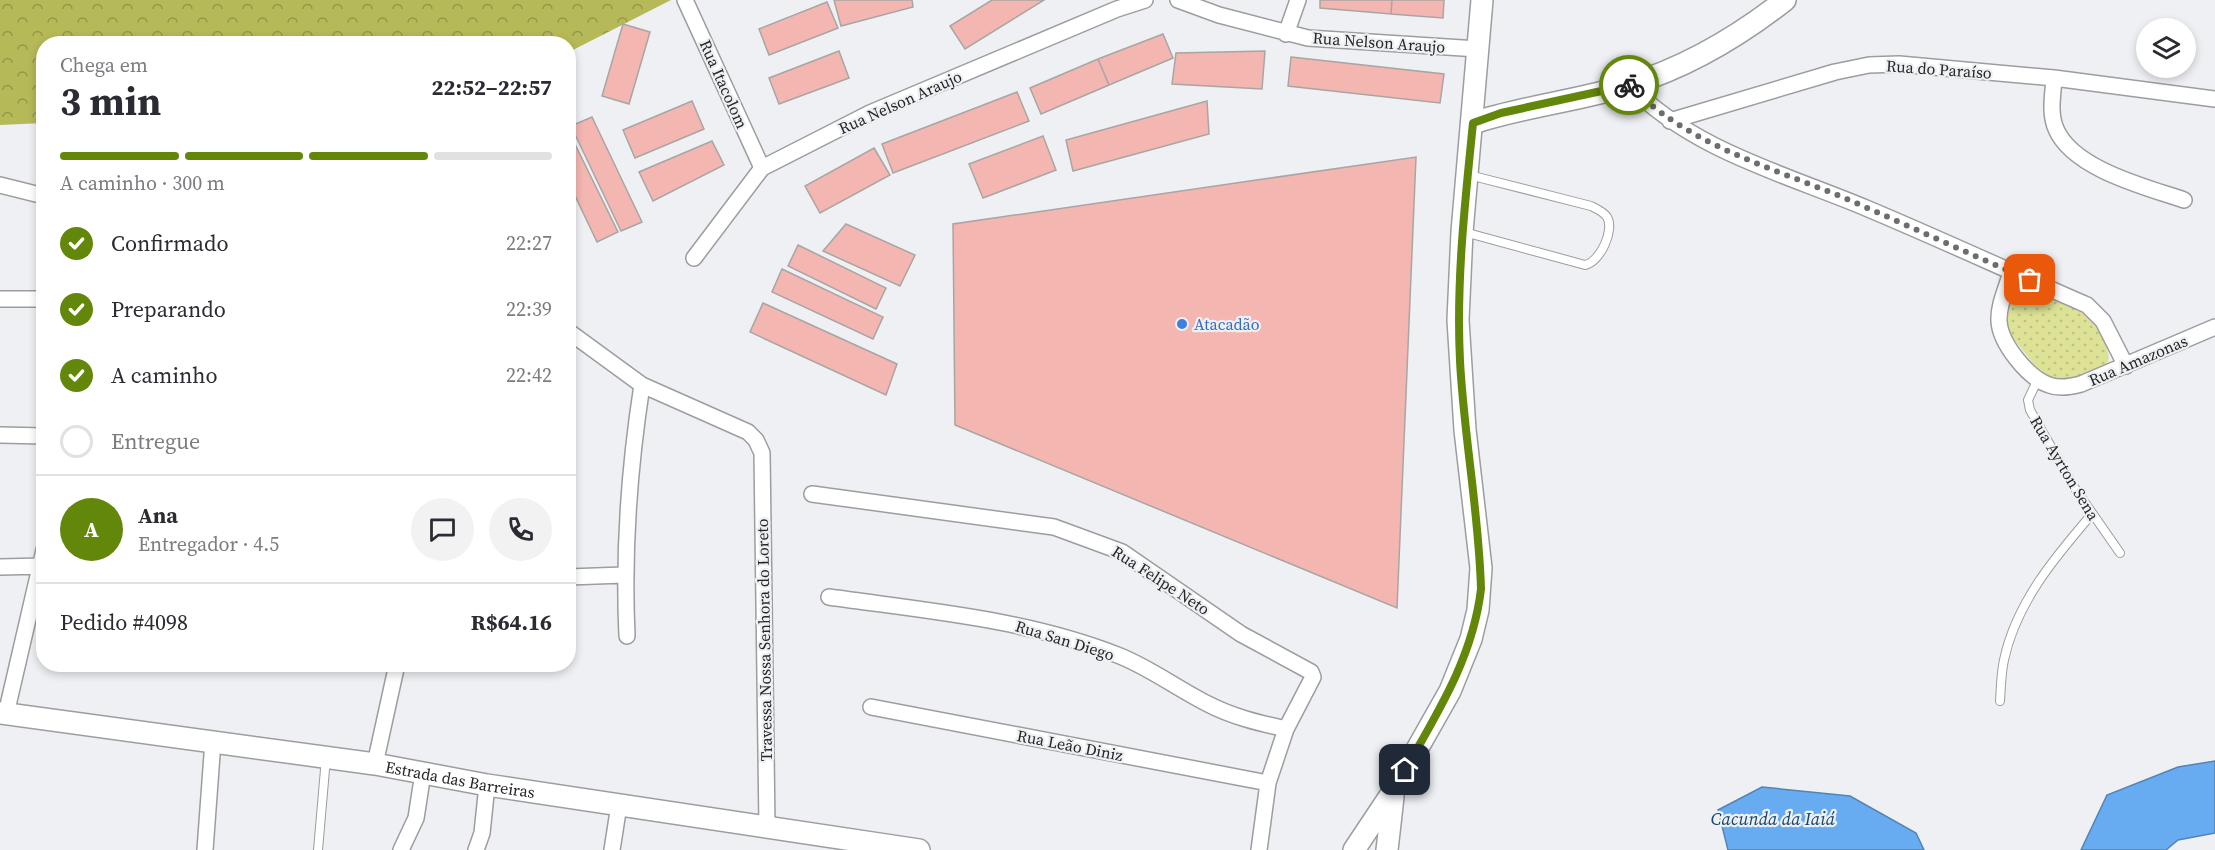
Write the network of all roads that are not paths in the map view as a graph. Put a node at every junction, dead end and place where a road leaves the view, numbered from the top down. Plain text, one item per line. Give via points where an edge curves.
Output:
1 (685, 0) edge
2 (1145, 0) edge
3 (1178, 0) edge
4 (1298, 0) edge
5 (1482, 0) edge
6 (1785, 0) edge
7 (1286, 34) junction
8 (1478, 49) junction
9 (2054, 78) junction
10 (1629, 85) junction
11 (2215, 99) edge
12 (1670, 121) junction
13 (1473, 123) junction
14 (762, 168) junction
15 (1468, 175) junction
16 (0, 185) edge
17 (36, 194) edge
18 (2184, 200) dead end
19 (1462, 232) junction
20 (694, 258) dead end
21 (2011, 272) junction
22 (0, 299) edge
23 (36, 299) edge
24 (2215, 327) edge
25 (576, 337) edge
26 (2126, 366) junction
27 (2037, 379) junction
28 (642, 385) junction
29 (0, 435) edge
30 (36, 435) edge
31 (812, 494) dead end
32 (2092, 514) junction
33 (2120, 553) dead end
34 (36, 566) edge
35 (0, 567) edge
36 (624, 575) junction
37 (576, 577) edge
38 (36, 589) edge
39 (830, 597) dead end
40 (627, 636) dead end
41 (395, 672) edge
42 (2000, 701) dead end
43 (871, 707) dead end
44 (3, 713) edge
45 (1286, 729) junction
46 (213, 741) junction
47 (326, 757) junction
48 (375, 764) junction
49 (423, 773) junction
50 (1268, 783) junction
51 (487, 785) junction
52 (1394, 790) junction
53 (619, 805) junction
54 (767, 827) junction
55 (205, 850) edge
56 (318, 850) edge
57 (400, 850) edge
58 (476, 850) edge
59 (612, 850) edge
60 (920, 850) edge
61 (1259, 850) edge
62 (1354, 850) edge
63 (1387, 850) edge

1 - 14 street, Rua Itacolom
2 - 14 street, Rua Nelson Araujo via 870,113
3 - 7 street, Rua Nelson Araujo
4 - 7 street
5 - 8 main road
6 - 10 main road via 1712,50
7 - 8 street, Rua Nelson Araujo via 1330,41
8 - 13 main road
9 - 11 street, Rua do Paraíso
9 - 12 street, Rua do Paraíso via 1899,64 1869,65 1801,81
9 - 18 street via 2051,111 2056,130 2069,148 2124,179
10 - 12 street
10 - 13 main road via 1501,113
12 - 21 street via 1709,143
13 - 15 main road
14 - 20 street, Rua Nelson Araujo
15 - 19 main road
15 - 19 lane via 1591,206 1607,216 1609,224 1601,256 1585,265
16 - 17 street
19 - 52 main road via 1458,320 1481,589 1479,610 1450,691
21 - 26 street via 2097,312
21 - 27 street via 1999,322 2008,346
22 - 23 street
24 - 26 street, Rua Amazonas
25 - 28 street
26 - 27 street, Rua Amazonas via 2080,384 2059,387
27 - 32 lane, Rua Ayrton Sena via 2028,400 2030,410
28 - 36 street via 631,457
28 - 54 street, Travessa Nossa Senhora do Loreto via 737,425 756,440 762,453
29 - 30 street
31 - 45 street, Rua Felipe Neto via 1054,527 1122,552 1241,634 1311,672 1313,677
32 - 33 lane, Rua Ayrton Sena
32 - 42 lane via 2052,560 2018,618 2004,659
34 - 35 street
36 - 37 street
36 - 40 street
38 - 44 street
39 - 45 street, Rua San Diego via 1006,622 1064,636 1122,657 1208,705
41 - 48 street
43 - 50 street, Rua Leão Diniz
44 - 46 main road, Estrada das Barreiras
45 - 50 street, Rua Felipe Neto
46 - 47 main road, Estrada das Barreiras
46 - 55 street
47 - 48 main road, Estrada das Barreiras
47 - 56 lane
48 - 49 main road, Estrada das Barreiras
49 - 51 main road, Estrada das Barreiras
49 - 57 street via 416,818
50 - 61 street, Rua Felipe Neto
51 - 53 main road, Estrada das Barreiras
51 - 58 street via 482,833
52 - 62 main road
52 - 63 main road
53 - 54 main road, Estrada das Barreiras
53 - 59 street
54 - 60 main road, Estrada das Barreiras

